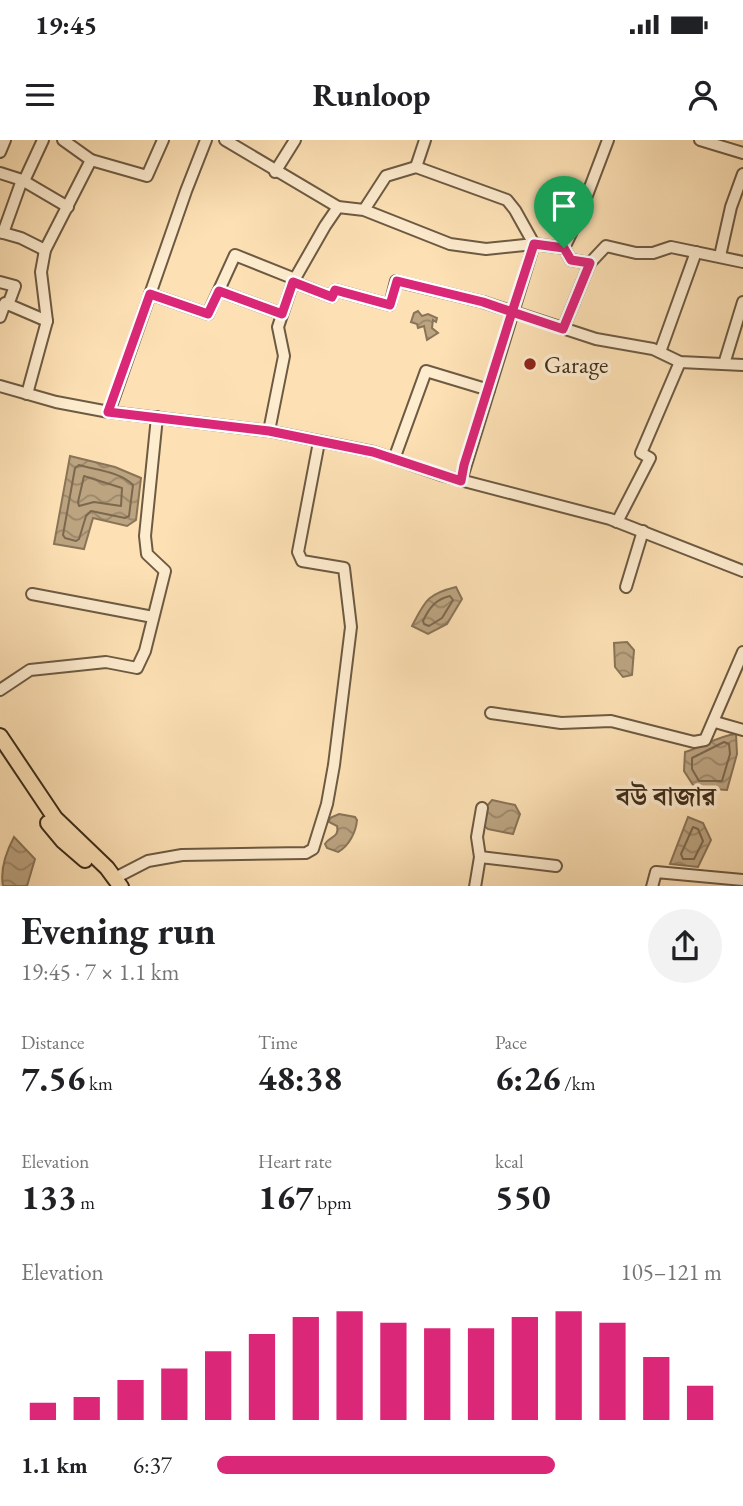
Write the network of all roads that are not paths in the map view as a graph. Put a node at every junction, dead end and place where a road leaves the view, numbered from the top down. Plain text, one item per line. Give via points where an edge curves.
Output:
1 (5, 140) edge
2 (43, 140) edge
3 (63, 140) edge
4 (163, 140) edge
5 (206, 140) edge
6 (225, 140) edge
7 (295, 140) edge
8 (425, 140) edge
9 (608, 140) edge
10 (700, 140) edge
11 (0, 152) edge
12 (743, 153) edge
13 (91, 160) junction
14 (416, 167) junction
15 (275, 172) junction
16 (0, 173) edge
17 (743, 174) edge
18 (23, 181) junction
19 (68, 207) junction
20 (338, 207) junction
21 (364, 210) junction
22 (2, 233) edge
23 (534, 244) junction
24 (564, 248) junction
25 (45, 250) junction
26 (696, 252) junction
27 (720, 256) junction
28 (743, 262) edge
29 (590, 263) junction
30 (294, 281) junction
31 (0, 282) edge
32 (219, 291) junction
33 (150, 294) junction
34 (8, 304) junction
35 (743, 305) edge
36 (512, 312) junction
37 (282, 314) junction
38 (0, 317) edge
39 (47, 321) junction
40 (563, 329) junction
41 (660, 352) junction
42 (680, 362) junction
43 (724, 364) junction
44 (743, 365) edge
45 (0, 386) edge
46 (489, 390) junction
47 (27, 394) junction
48 (108, 412) junction
49 (157, 417) junction
50 (269, 431) junction
51 (319, 442) junction
52 (394, 459) junction
53 (461, 481) junction
54 (617, 522) junction
55 (643, 531) junction
56 (743, 571) edge
57 (626, 587) dead end
58 (32, 594) dead end
59 (153, 617) junction
60 (743, 652) edge
61 (0, 690) edge
62 (491, 713) dead end
63 (715, 722) junction
64 (743, 730) edge
65 (2, 748) edge
66 (482, 808) dead end
67 (480, 858) junction
68 (556, 866) dead end
69 (743, 880) edge
70 (115, 884) edge
71 (475, 886) edge
72 (652, 886) edge

1 - 11 street
2 - 18 street
3 - 13 street
4 - 13 street via 147,176
5 - 33 street
6 - 15 street
7 - 15 street
8 - 14 street
9 - 24 street
10 - 12 street
13 - 19 street
14 - 21 street via 386,176
14 - 23 street via 507,200
15 - 20 street
16 - 18 street
17 - 27 street
18 - 19 street
18 - 22 street
19 - 25 street
20 - 21 street
20 - 30 street
21 - 23 street via 450,244 486,249
22 - 25 street
23 - 24 street
23 - 36 street
24 - 29 street via 571,260
25 - 39 street via 41,272
26 - 27 street
26 - 29 street via 671,247 636,253 606,246
26 - 41 street
27 - 28 street
29 - 40 street
30 - 32 street via 235,255
30 - 36 street via 332,297 335,290 390,305 397,281
30 - 37 street
31 - 34 street via 15,286
32 - 33 street via 208,314
32 - 37 street
33 - 48 street
34 - 38 street
34 - 39 street
35 - 43 street
36 - 40 street
36 - 46 street
37 - 50 street via 278,327 284,356
39 - 47 street
40 - 41 street
41 - 42 street
42 - 43 street
42 - 54 street via 641,453 650,458
43 - 44 street
45 - 47 street
46 - 52 street via 426,371
46 - 53 street
47 - 48 street
48 - 49 street
49 - 50 street
49 - 59 street via 145,536 147,554 165,571
50 - 51 street
51 - 52 street
51 - 70 street via 298,552 302,561 344,568 351,627 334,765 313,849 306,853 182,855 148,861
52 - 53 street
53 - 54 street
54 - 55 street
55 - 56 street
55 - 57 street
58 - 59 street
59 - 61 street via 137,668 106,662 30,670
60 - 63 street
62 - 63 street via 561,723 611,721 694,742 705,740
63 - 64 street
65 - 70 main road via 55,818 107,868
66 - 67 street via 477,837
67 - 68 street
67 - 71 street
69 - 72 street via 656,872

